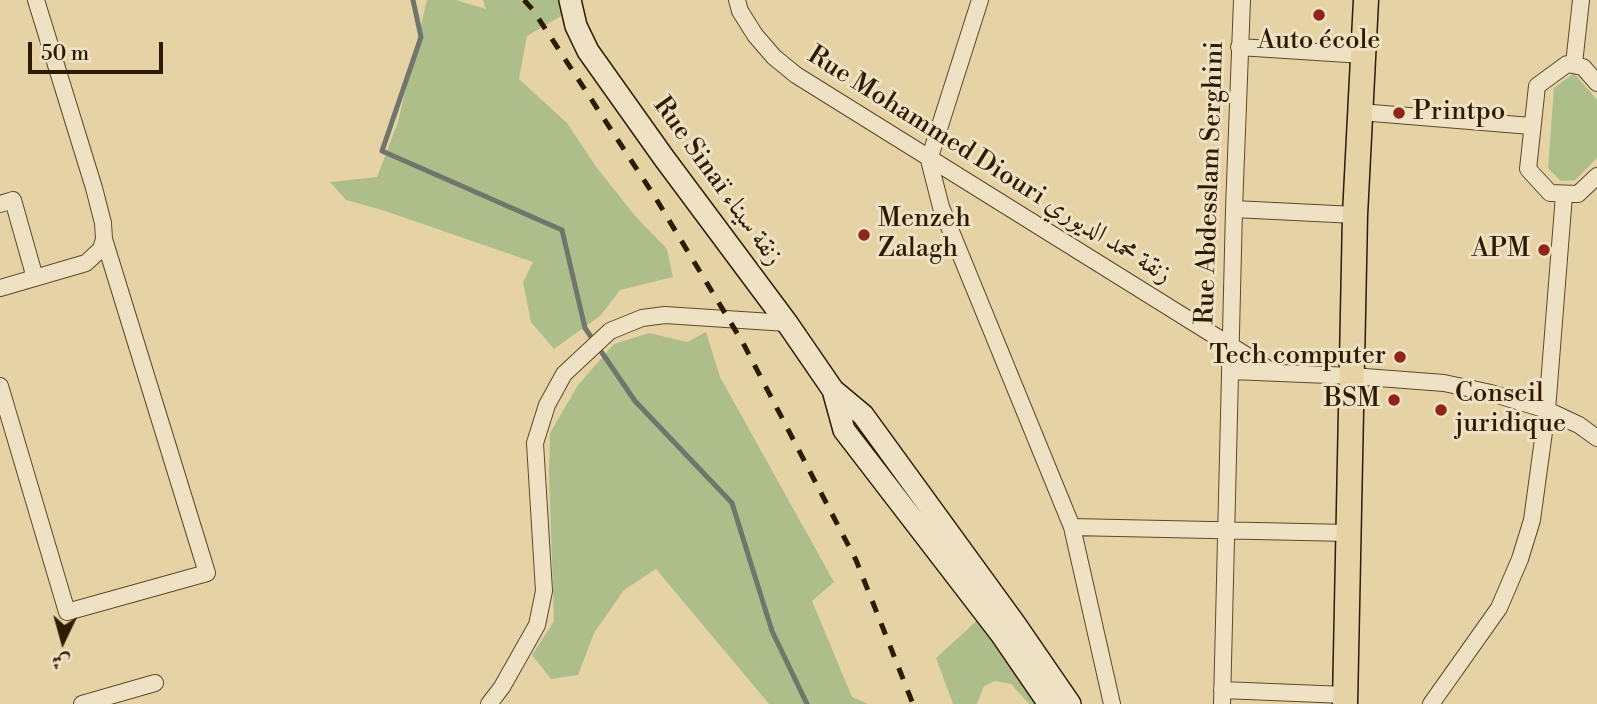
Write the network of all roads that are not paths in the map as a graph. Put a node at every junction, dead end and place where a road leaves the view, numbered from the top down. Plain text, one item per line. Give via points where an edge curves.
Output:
1 (36, 0) edge
2 (570, 0) edge
3 (737, 0) edge
4 (980, 0) edge
5 (1242, 0) edge
6 (1366, 0) edge
7 (1581, 0) edge
8 (1239, 47) junction
9 (1363, 55) junction
10 (1574, 64) junction
11 (1597, 83) edge
12 (1360, 112) junction
13 (1531, 126) junction
14 (929, 160) junction
15 (1597, 176) edge
16 (1564, 195) junction
17 (0, 204) edge
18 (1234, 209) junction
19 (1355, 215) junction
20 (104, 239) junction
21 (35, 278) junction
22 (0, 288) edge
23 (787, 323) junction
24 (1231, 348) junction
25 (1232, 371) junction
26 (1273, 372) junction
27 (1352, 376) junction
28 (0, 386) edge
29 (833, 390) junction
30 (1547, 410) junction
31 (1597, 438) edge
32 (1072, 527) junction
33 (1226, 529) junction
34 (1348, 533) junction
35 (155, 683) dead end
36 (1222, 697) edge
37 (1345, 700) edge
38 (1438, 702) edge
39 (82, 704) edge
40 (489, 704) edge
41 (1049, 704) edge
42 (1070, 704) edge
43 (1112, 704) edge

1 - 20 street via 94,188
2 - 23 street, Rue Sinaï زنقة سيناء via 589,51
3 - 14 street, Rue Mohammed Diouri زنقة محمد الديوري via 755,35 774,57
4 - 14 street
5 - 8 street, Rue Abdesslam Serghini
6 - 9 main road
7 - 10 street
8 - 9 street
8 - 18 street, Rue Abdesslam Serghini
9 - 12 main road
10 - 11 street
10 - 13 street via 1563,65 1537,86
12 - 13 street
12 - 19 main road
13 - 16 street via 1530,173 1546,192
14 - 24 street, Rue Mohammed Diouri زنقة محمد الديوري
14 - 32 street via 941,207
15 - 16 street via 1578,194
16 - 30 street
17 - 21 street via 13,201
18 - 19 street
18 - 24 street, Rue Abdesslam Serghini
19 - 27 main road
20 - 21 street via 101,249 86,263
20 - 28 street via 208,573 67,612
21 - 22 street
23 - 29 street, Rue Sinaï زنقة سيناء
23 - 40 street via 665,315 642,318 600,340 564,374 539,424 535,443 544,591 537,625
24 - 25 street, Rue Abdesslam Serghini
24 - 26 street, Rue Mohammed Diouri زنقة محمد الديوري
25 - 26 street
25 - 33 street, Rue Abdesslam Serghini
26 - 27 street
27 - 30 street via 1444,383
27 - 34 main road
29 - 41 street, Rue Sinaï زنقة سيناء via 844,430 1001,634
29 - 42 street, Rue Sinaï زنقة سيناء via 863,415
30 - 31 street
30 - 38 street via 1532,520 1520,559 1499,608
32 - 33 street
32 - 43 street
33 - 34 street
33 - 36 street, Rue Abdesslam Serghini
34 - 37 main road
35 - 39 street
36 - 37 street

